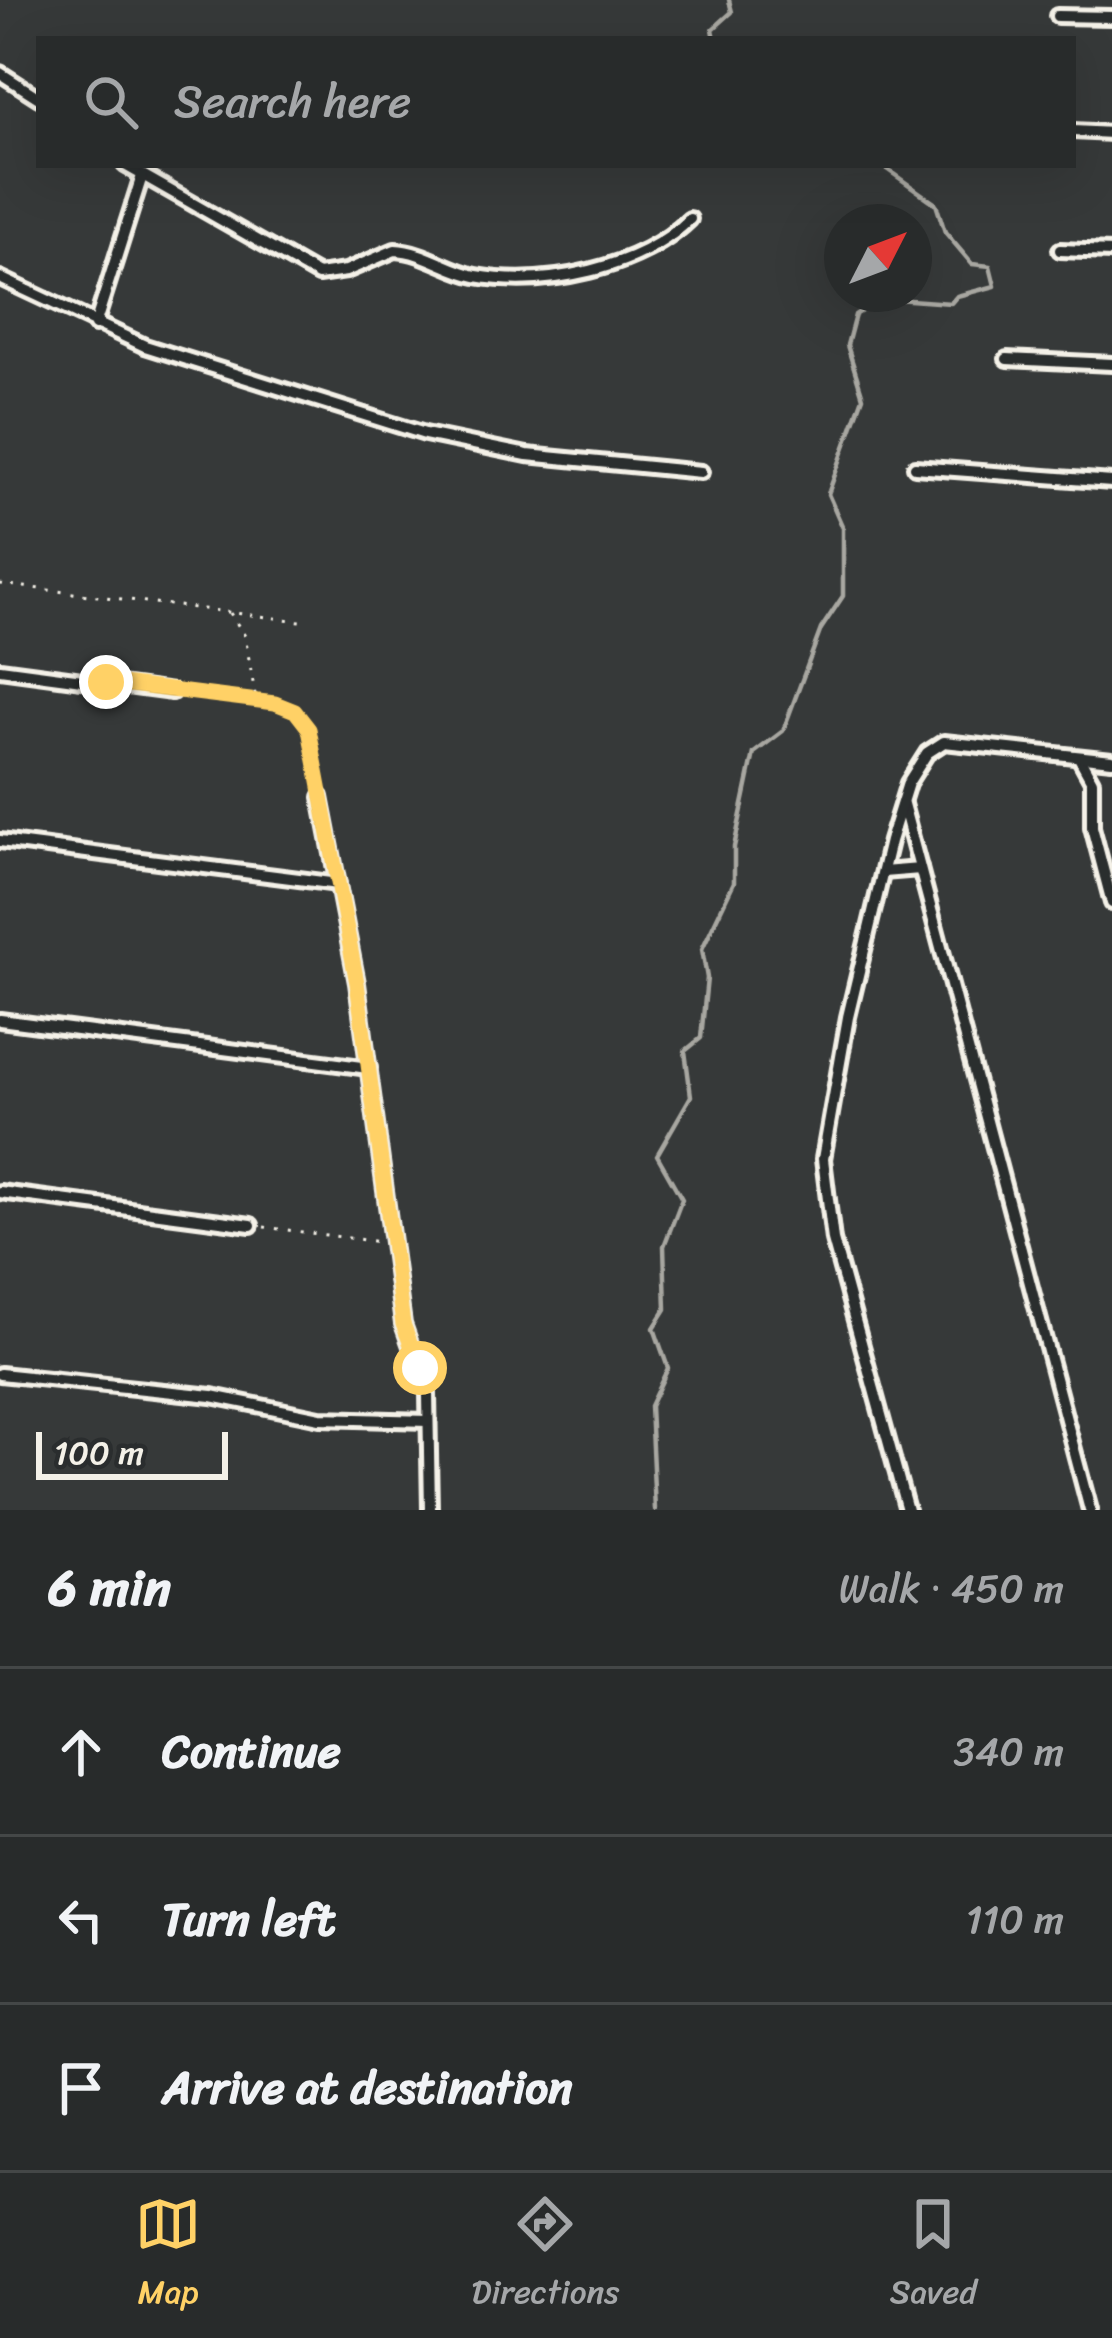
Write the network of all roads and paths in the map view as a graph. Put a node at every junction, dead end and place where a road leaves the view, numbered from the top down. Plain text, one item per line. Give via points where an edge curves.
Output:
1 (1057, 16) dead end
2 (1112, 17) edge
3 (0, 73) edge
4 (36, 96) edge
5 (1076, 131) edge
6 (1112, 133) edge
7 (129, 168) edge
8 (142, 176) junction
9 (690, 219) dead end
10 (1060, 250) dead end
11 (1112, 252) edge
12 (0, 278) edge
13 (94, 325) junction
14 (1007, 359) dead end
15 (1112, 364) edge
16 (915, 467) dead end
17 (701, 472) dead end
18 (1112, 482) edge
19 (0, 584) edge
20 (229, 612) junction
21 (308, 622) dead end
22 (0, 669) edge
23 (172, 692) joint
24 (256, 700) junction
25 (1080, 759) junction
26 (1109, 760) edge
27 (1092, 781) junction
28 (321, 797) joint
29 (903, 801) junction
30 (0, 841) edge
31 (920, 869) junction
32 (883, 872) junction
33 (338, 884) junction
34 (1112, 903) edge
35 (0, 1020) edge
36 (369, 1068) junction
37 (0, 1192) edge
38 (250, 1225) joint
39 (393, 1246) junction
40 (0, 1374) edge
41 (428, 1421) junction
42 (430, 1510) edge
43 (907, 1510) edge
44 (1090, 1510) edge

1 - 2 street
3 - 4 street
5 - 6 street
7 - 8 street
8 - 9 street via 318,275 395,250 473,275 538,278 629,258
8 - 13 street
10 - 11 street
12 - 13 street
13 - 17 street via 185,361 459,443
14 - 15 street
16 - 18 street
19 - 20 path
20 - 21 path
20 - 24 path via 245,637
22 - 23 street
23 - 24 path
24 - 28 path via 302,718
25 - 26 street
25 - 27 street
25 - 29 street via 944,742 927,753
26 - 27 street
27 - 34 street via 1092,827
28 - 33 street
29 - 31 street
29 - 32 street
30 - 33 street
31 - 32 street
31 - 44 street
32 - 43 street via 848,1017 823,1182
33 - 36 street
35 - 36 street
36 - 39 street
37 - 38 street
38 - 39 path
39 - 41 street
40 - 41 street via 212,1396 338,1420
41 - 42 street

